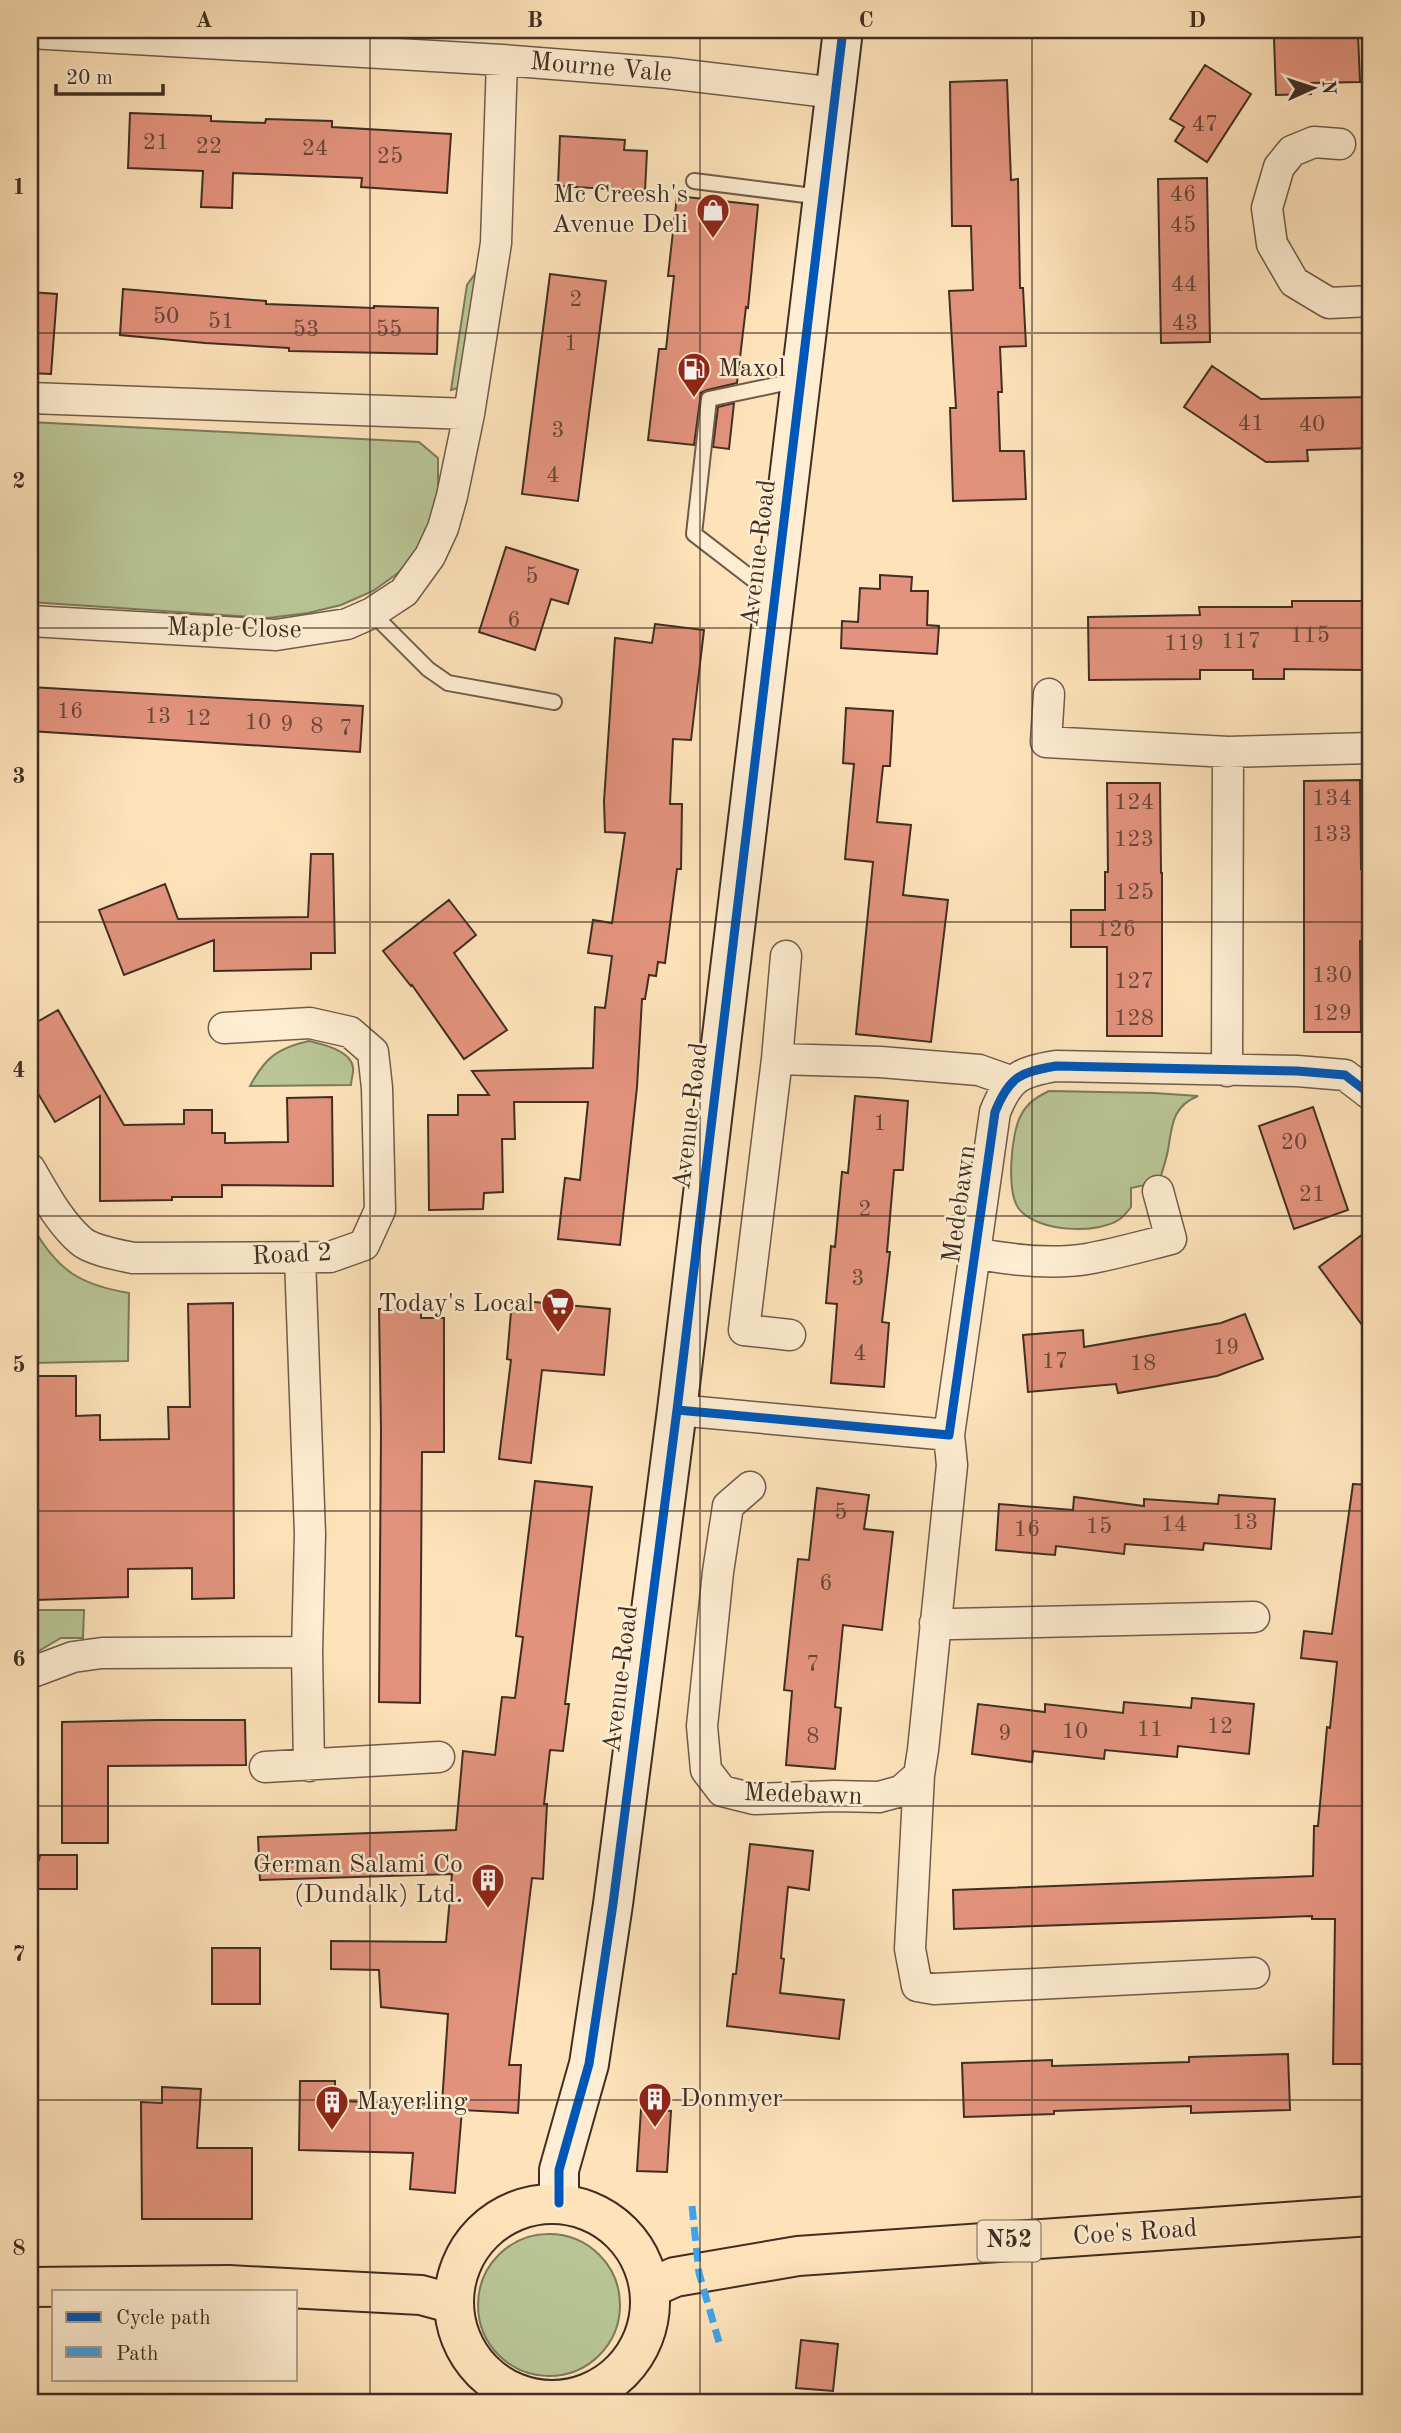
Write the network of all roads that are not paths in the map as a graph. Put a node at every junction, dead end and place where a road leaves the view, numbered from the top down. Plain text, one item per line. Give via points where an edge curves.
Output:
1 (843, 30) edge
2 (30, 33) edge
3 (502, 60) junction
4 (836, 93) junction
5 (1340, 144) dead end
6 (694, 181) dead end
7 (822, 197) junction
8 (1371, 301) edge
9 (801, 380) junction
10 (30, 398) edge
11 (470, 414) junction
12 (775, 596) junction
13 (372, 613) junction
14 (30, 621) edge
15 (1049, 694) dead end
16 (554, 702) dead end
17 (1371, 748) edge
18 (1228, 752) junction
19 (786, 956) dead end
20 (224, 1028) dead end
21 (777, 1059) junction
22 (1227, 1072) junction
23 (1010, 1082) junction
24 (1371, 1096) edge
25 (30, 1169) edge
26 (1158, 1191) dead end
27 (974, 1253) junction
28 (300, 1258) junction
29 (790, 1335) dead end
30 (677, 1410) junction
31 (949, 1435) junction
32 (750, 1487) dead end
33 (1254, 1617) dead end
34 (934, 1623) junction
35 (307, 1652) junction
36 (30, 1673) edge
37 (439, 1757) dead end
38 (309, 1766) junction
39 (265, 1767) dead end
40 (919, 1775) junction
41 (1254, 1973) dead end
42 (559, 2203) junction
43 (1371, 2216) edge
44 (30, 2287) edge
45 (650, 2288) junction
46 (454, 2304) junction
47 (551, 2402) edge

1 - 4 main road, Avenue Road
2 - 3 street, Mourne Vale
3 - 4 street, Mourne Vale
3 - 11 street, Maple Close via 496,243
4 - 7 main road, Avenue Road
5 - 8 street via 1314,142 1292,151 1279,167 1267,208 1272,244 1294,282 1329,303
6 - 7 lane
7 - 9 main road, Avenue Road
9 - 12 main road, Avenue Road
9 - 12 lane via 709,399 694,534
10 - 11 street
11 - 13 street, Maple Close via 452,496 434,547 404,592
12 - 30 main road, Avenue Road
13 - 14 street, Maple Close via 347,624 276,635
13 - 16 lane via 448,683
15 - 18 street via 1046,742
17 - 18 street
18 - 22 street
19 - 21 street
20 - 28 street, Road 2 via 310,1023 350,1032 373,1052 380,1210 364,1245 330,1257
21 - 23 street via 979,1070
21 - 29 street via 744,1330
22 - 23 street via 1056,1066 1030,1071
22 - 24 street via 1345,1075
23 - 27 street, Medebawn via 995,1112
25 - 28 street, Road 2 via 52,1207 82,1242 117,1255
26 - 27 street, Medebawn via 1171,1239 1086,1259 1043,1261
27 - 31 street, Medebawn
28 - 35 street via 310,1534
30 - 31 street
30 - 42 main road, Avenue Road via 612,1914 589,2064 559,2170
31 - 34 street, Medebawn via 952,1465
32 - 40 street, Medebawn via 728,1506 702,1726 706,1770 722,1791 754,1799 878,1797 901,1791
33 - 34 street
34 - 40 street, Medebawn
35 - 36 street via 102,1653 72,1657
35 - 38 street
37 - 38 street
38 - 39 street
40 - 41 street via 910,1949 918,1986 934,1989
42 - 45 main road via 609,2221 629,2239 643,2262
42 - 46 main road via 526,2207 497,2220 474,2243 458,2272
43 - 45 main road, Coe's Road / N52 via 798,2256 675,2277
44 - 46 main road via 229,2285 421,2295
45 - 47 main road via 650,2316 642,2343 626,2367 605,2385 579,2397
46 - 47 main road via 459,2334 473,2360 494,2382 522,2396

